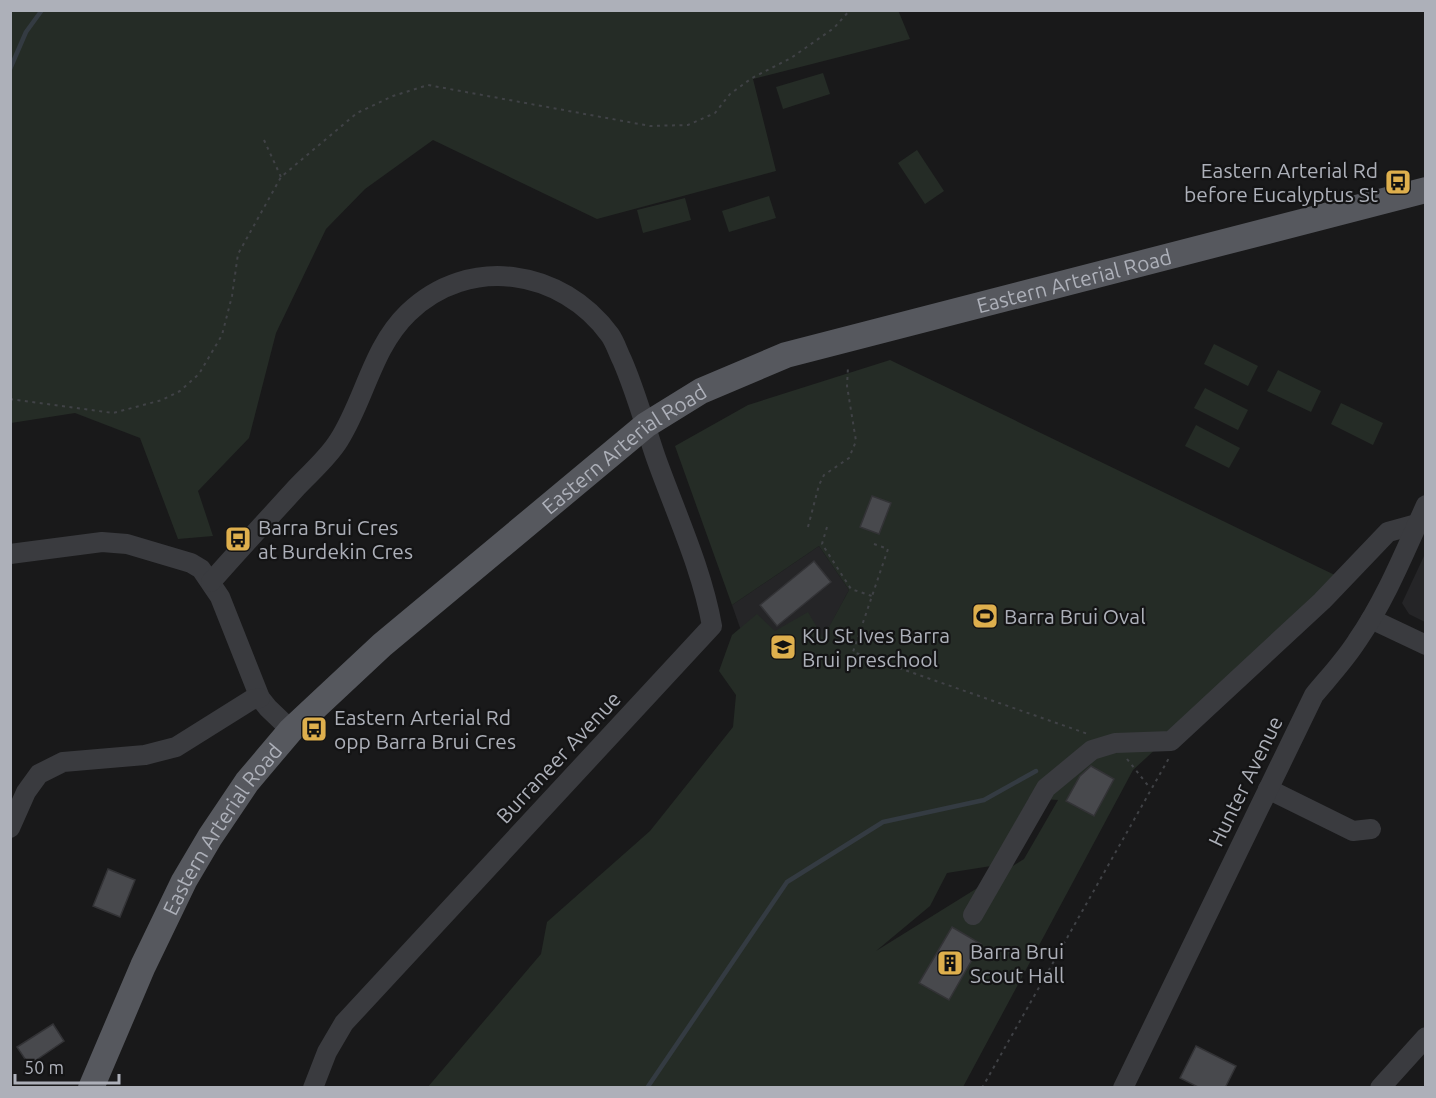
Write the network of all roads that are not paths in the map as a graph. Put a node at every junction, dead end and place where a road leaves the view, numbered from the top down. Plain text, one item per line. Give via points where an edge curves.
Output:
1 (1425, 190) edge
2 (646, 425) junction
3 (1425, 506) edge
4 (1417, 524) junction
5 (10, 554) edge
6 (211, 582) junction
7 (1371, 619) junction
8 (1425, 645) edge
9 (260, 698) junction
10 (291, 730) junction
11 (18, 789) edge
12 (1269, 789) junction
13 (10, 828) edge
14 (1371, 828) dead end
15 (973, 915) dead end
16 (1425, 1037) edge
17 (91, 1088) edge
18 (313, 1088) edge
19 (1123, 1088) edge
20 (1380, 1088) edge

1 - 2 main road, Eastern Arterial Road via 786,355 701,391
2 - 6 street via 612,337 578,302 541,282 521,278 486,277 447,287 426,298 393,330 339,441
2 - 10 main road, Eastern Arterial Road via 382,645
2 - 18 street, Burraneer Avenue via 707,599 712,626 344,1023
3 - 4 street, Hunter Avenue
4 - 7 street, Hunter Avenue
4 - 15 street via 1389,532 1322,601 1171,741 1115,744 1092,750 1046,788
5 - 6 street via 102,542 127,544 191,563
6 - 9 street
7 - 8 street
7 - 12 street, Hunter Avenue via 1314,695
9 - 10 street
9 - 11 street via 176,747 63,762
10 - 17 main road, Eastern Arterial Road via 247,782 184,881
11 - 13 street
12 - 14 street via 1353,831
12 - 19 street, Hunter Avenue
16 - 20 street

